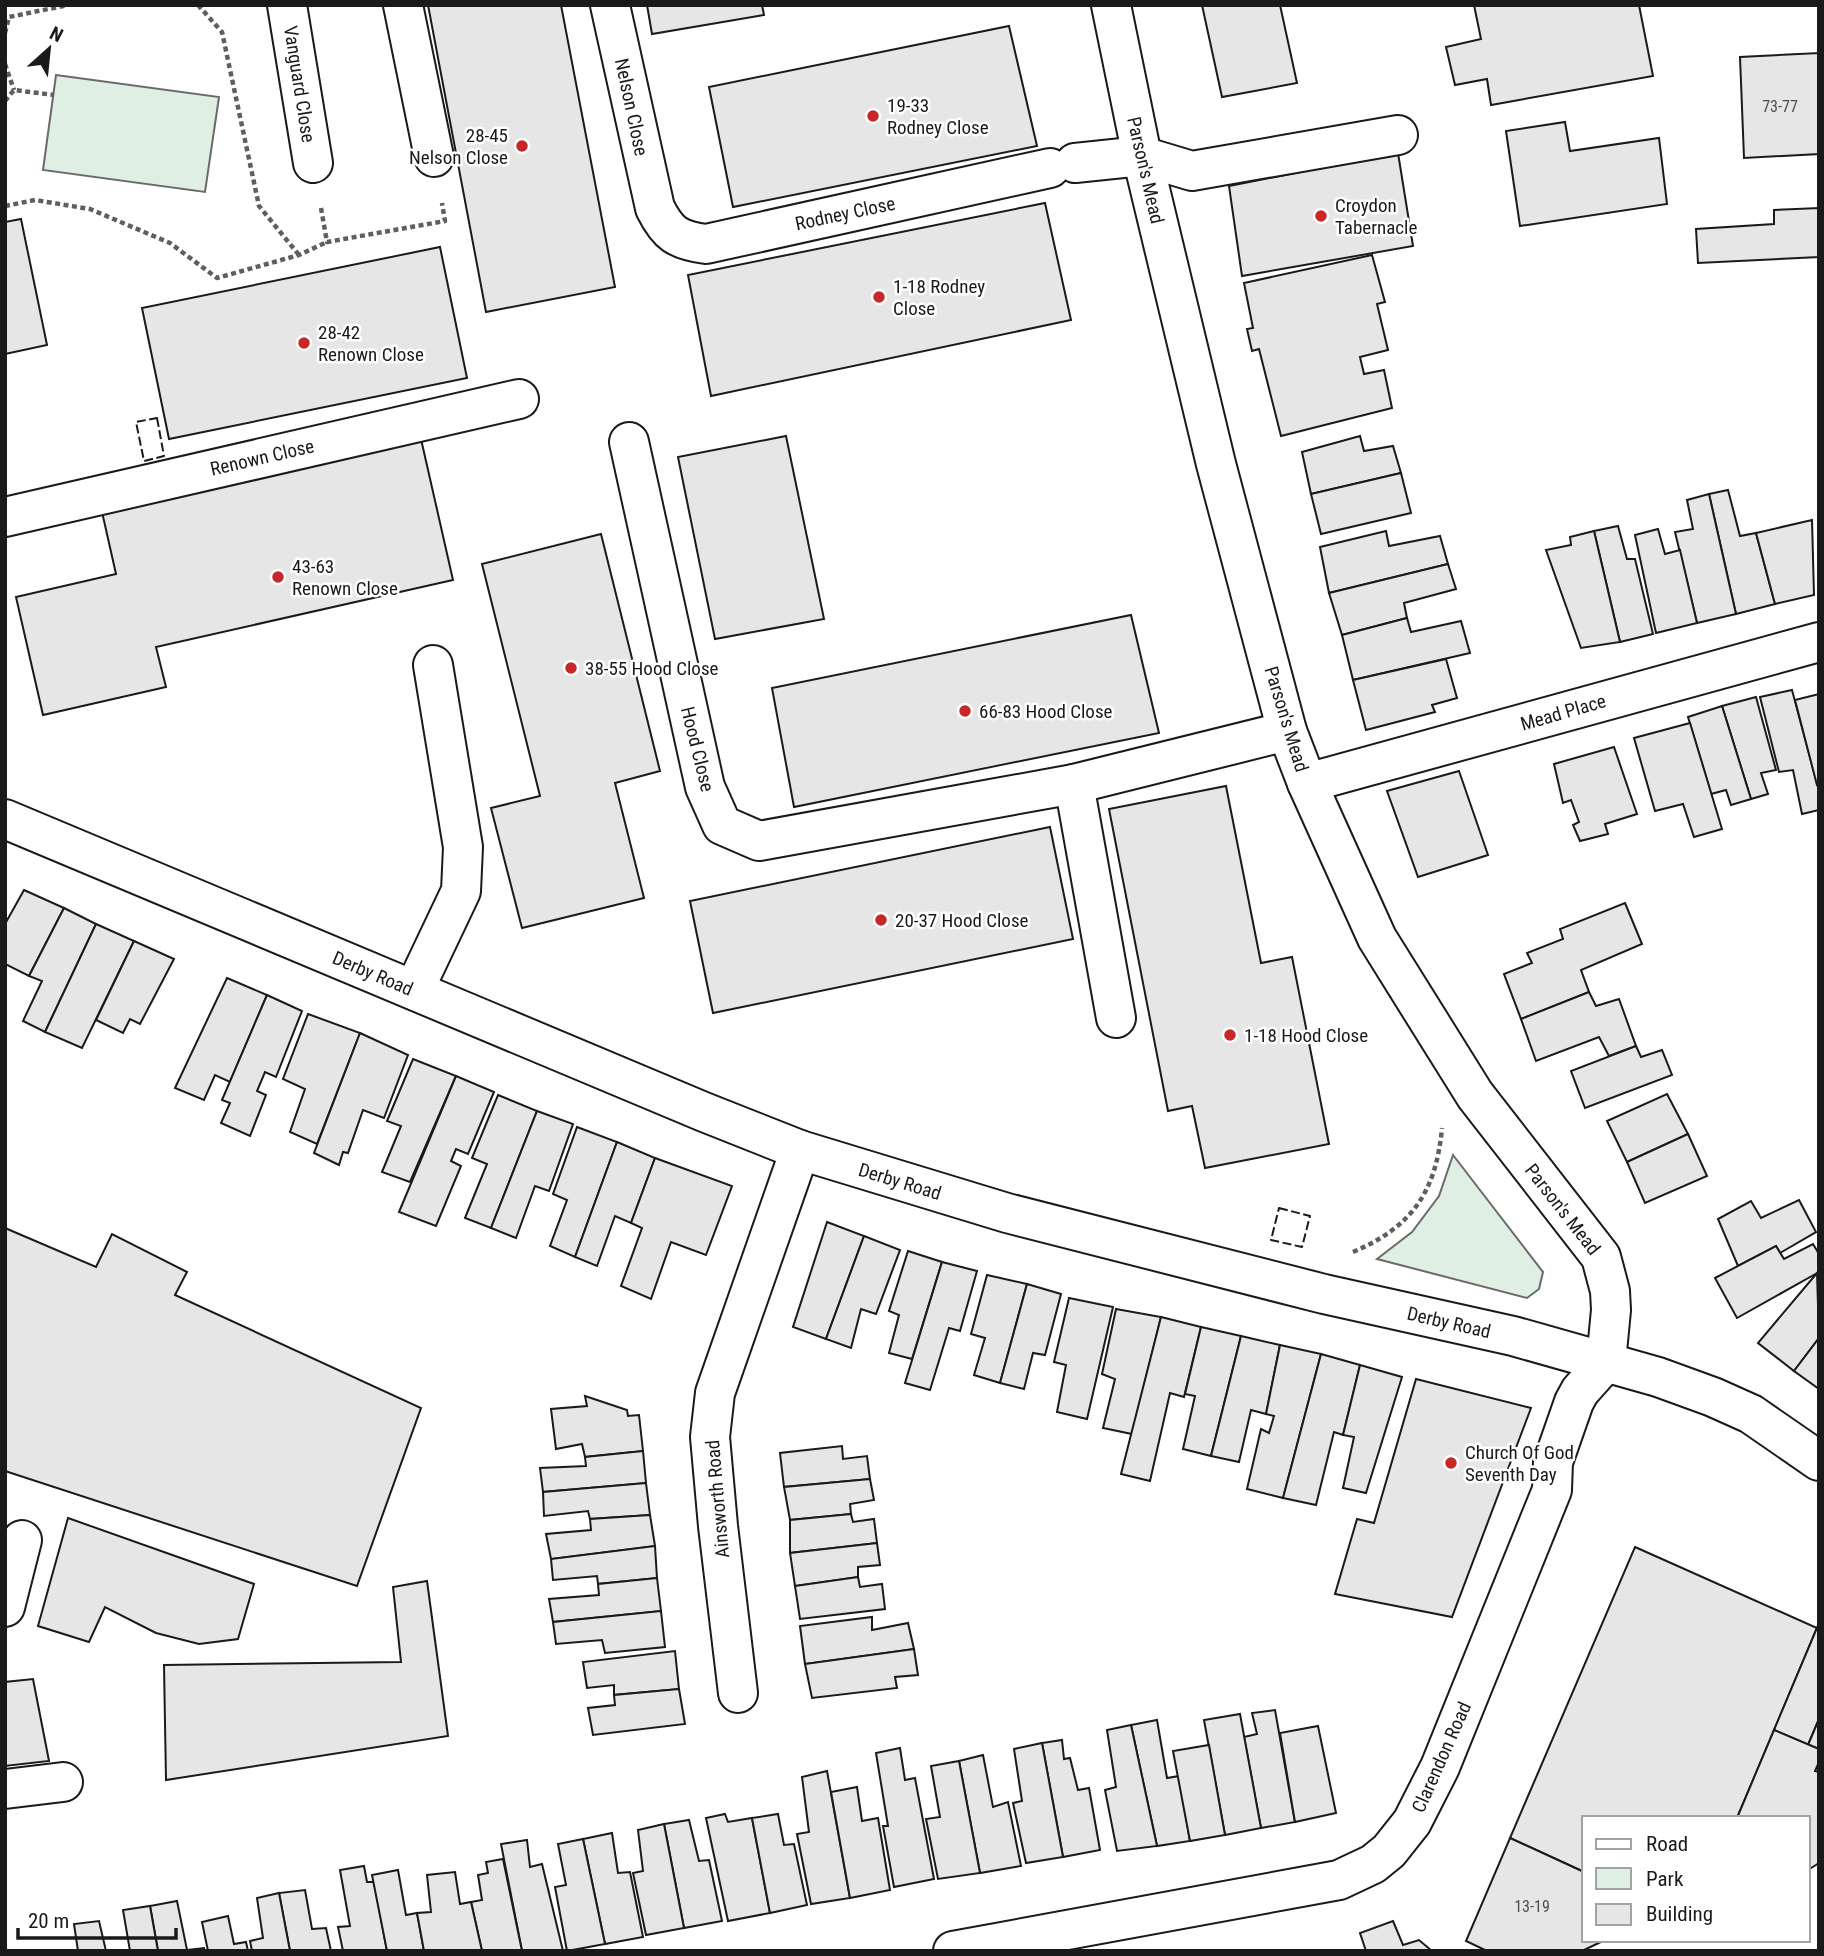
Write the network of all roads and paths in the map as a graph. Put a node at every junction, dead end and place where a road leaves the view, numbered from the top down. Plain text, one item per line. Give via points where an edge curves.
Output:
1 (68, 5) edge
2 (198, 5) edge
3 (287, 5) edge
4 (403, 5) edge
5 (610, 5) edge
6 (1111, 5) edge
7 (5, 33) edge
8 (5, 64) edge
9 (13, 90) junction
10 (54, 95) dead end
11 (5, 101) edge
12 (1398, 135) dead end
13 (1142, 156) junction
14 (434, 157) joint
15 (313, 163) joint
16 (5, 206) edge
17 (655, 208) joint
18 (327, 242) junction
19 (299, 255) junction
20 (519, 399) dead end
21 (629, 442) dead end
22 (5, 517) edge
23 (1819, 642) edge
24 (433, 665) dead end
25 (1287, 731) junction
26 (1307, 783) junction
27 (1074, 784) junction
28 (5, 819) edge
29 (414, 990) junction
30 (1116, 1018) dead end
31 (1475, 1095) junction
32 (800, 1150) junction
33 (1324, 1294) junction
34 (1606, 1362) junction
35 (1819, 1461) edge
36 (22, 1540) dead end
37 (5, 1607) edge
38 (738, 1693) dead end
39 (63, 1782) dead end
40 (5, 1789) edge
41 (953, 1951) edge

1 - 7 path via 9,17
2 - 19 path via 222,32 259,206
3 - 15 street, Vanguard Close
4 - 14 street
5 - 17 street, Nelson Close
6 - 13 street, Parson's Mead
8 - 9 path
9 - 10 path
9 - 11 path
12 - 13 street via 1192,171
13 - 17 street, Rodney Close via 1062,165 706,244 684,241 665,227
13 - 25 street, Parson's Mead via 1216,464
14 - 18 path via 445,221
15 - 18 path
16 - 19 path via 35,200 90,209 170,243 217,278
18 - 19 path
20 - 22 street, Renown Close
21 - 27 street, Hood Close via 705,787 722,825 760,841
23 - 26 street, Mead Place
24 - 29 street via 463,847 461,891
25 - 26 street, Parson's Mead
25 - 27 street, Hood Close
26 - 31 street, Parson's Mead via 1377,938
27 - 30 street
28 - 29 street, Derby Road
29 - 32 street, Derby Road
31 - 33 path via 1443,1119 1439,1154 1427,1189 1405,1222 1379,1241 1342,1256
31 - 34 street, Parson's Mead via 1601,1257 1611,1310
32 - 33 street, Derby Road via 1006,1213
32 - 38 street, Ainsworth Road via 715,1393 711,1426
33 - 34 street, Derby Road
34 - 35 street, Derby Road via 1732,1405
34 - 41 street, Clarendon Road via 1574,1402 1553,1462 1552,1490 1440,1766 1412,1822 1389,1850 1373,1864 1339,1880
36 - 37 street
39 - 40 street

